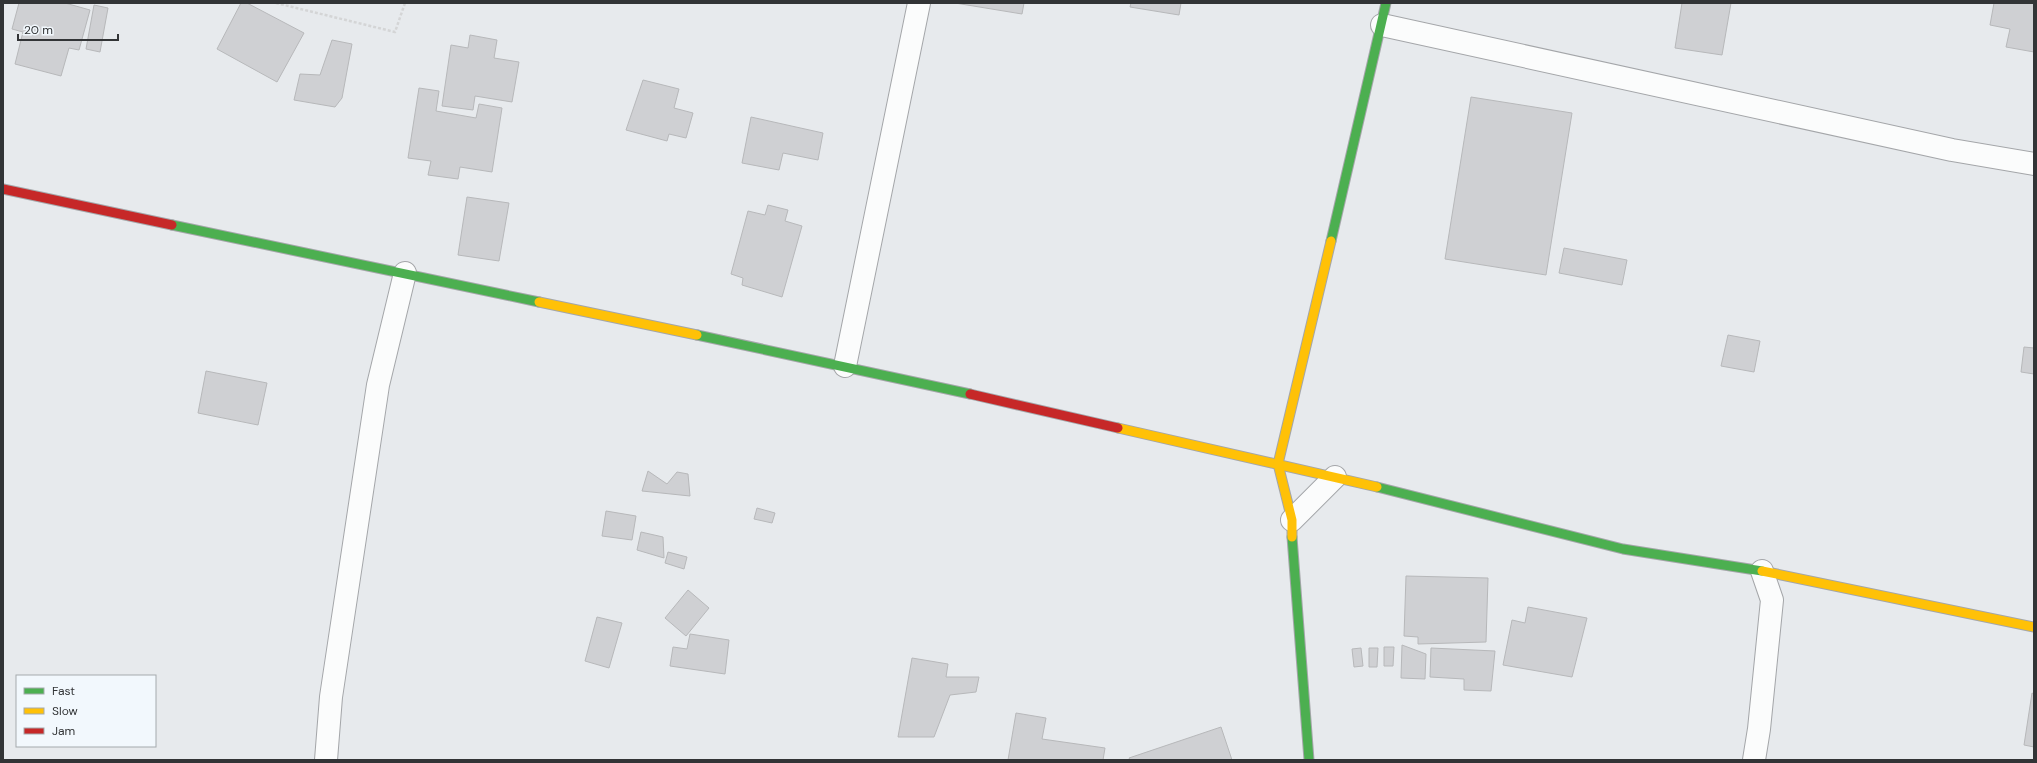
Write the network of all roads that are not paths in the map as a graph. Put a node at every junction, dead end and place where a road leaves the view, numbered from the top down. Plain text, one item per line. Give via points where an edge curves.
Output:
1 (920, 3) edge
2 (1386, 3) edge
3 (1382, 26) junction
4 (2034, 164) edge
5 (3, 189) edge
6 (405, 273) junction
7 (845, 366) junction
8 (1278, 464) junction
9 (1335, 477) junction
10 (1292, 520) junction
11 (1762, 572) junction
12 (2034, 627) edge
13 (326, 760) edge
14 (1309, 760) edge
15 (1754, 760) edge

1 - 7 street
2 - 3 street
3 - 4 street via 1952,150
3 - 8 street
5 - 6 street
6 - 7 street
6 - 13 street via 378,385 331,697
7 - 8 street
8 - 9 street
8 - 10 street
9 - 10 street
9 - 11 street via 1623,549
10 - 14 street via 1292,550
11 - 12 street
11 - 15 street via 1772,600

